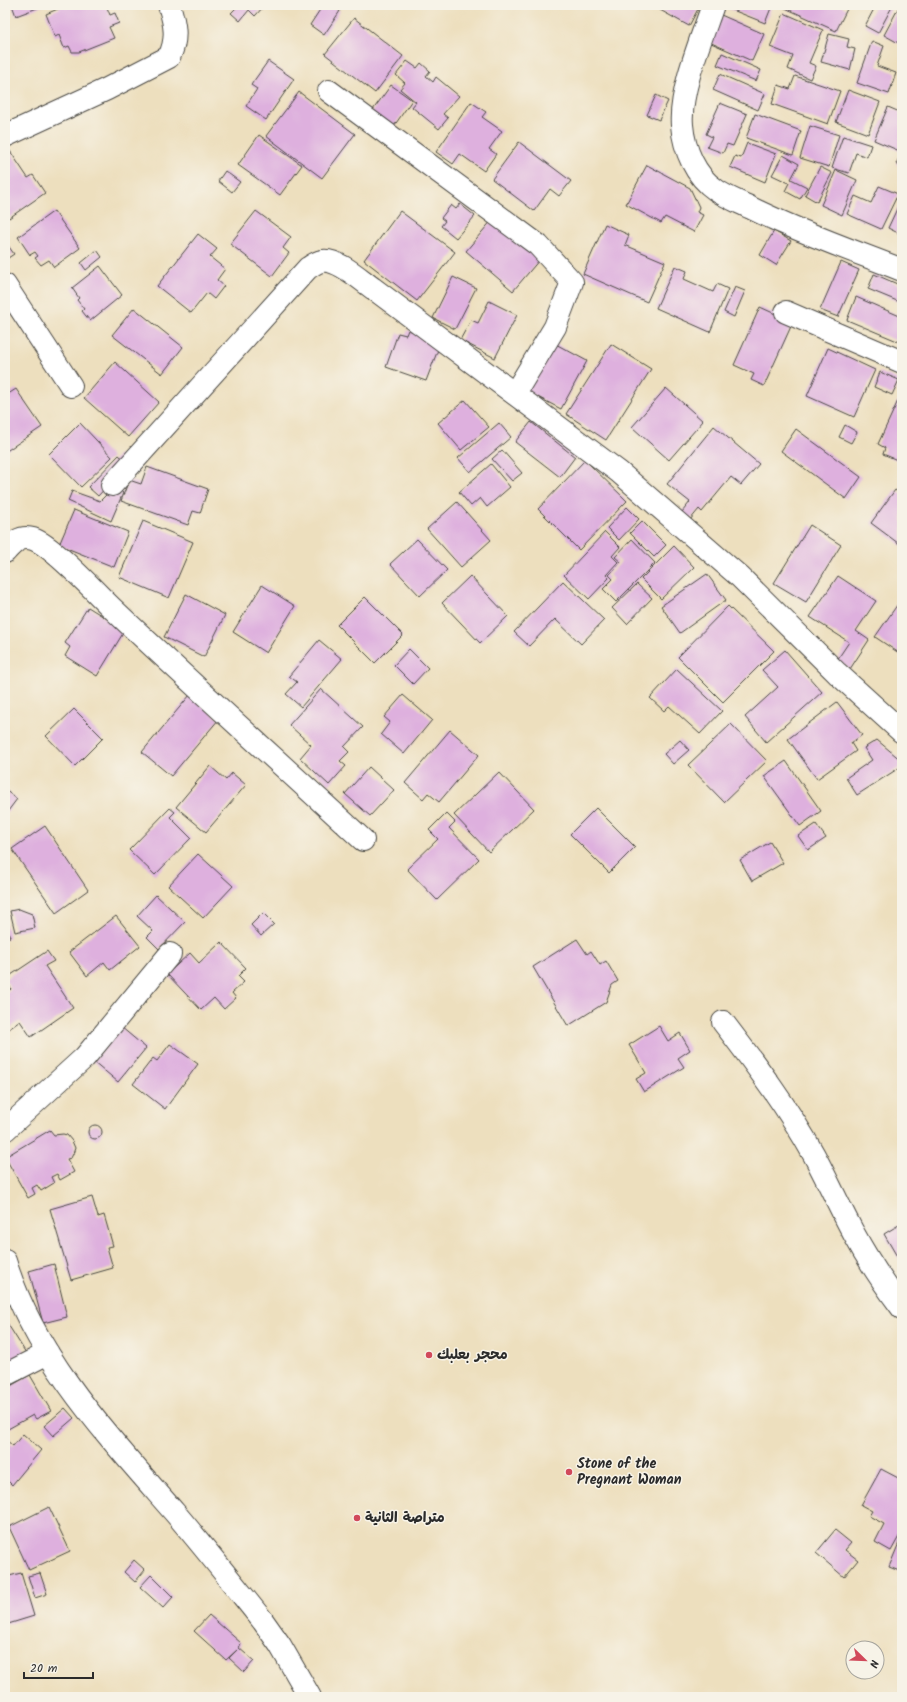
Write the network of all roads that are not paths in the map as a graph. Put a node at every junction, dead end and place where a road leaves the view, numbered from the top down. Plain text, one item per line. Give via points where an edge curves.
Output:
1 (169, 5) edge
2 (713, 5) edge
3 (329, 92) dead end
4 (5, 136) edge
5 (902, 270) edge
6 (5, 285) edge
7 (786, 312) dead end
8 (902, 362) edge
9 (71, 386) dead end
10 (515, 393) junction
11 (112, 485) dead end
12 (5, 552) edge
13 (902, 732) edge
14 (364, 840) dead end
15 (170, 954) dead end
16 (723, 1022) dead end
17 (5, 1130) edge
18 (5, 1261) edge
19 (902, 1308) edge
20 (48, 1353) junction
21 (5, 1375) edge
22 (310, 1697) edge

1 - 4 street via 176,34 169,57
2 - 5 street via 688,79 682,123 685,145 702,177 715,190 773,219
3 - 10 street via 538,245 572,282 555,327
6 - 9 street
7 - 8 street
10 - 11 street via 348,270 324,260 308,268
10 - 13 street via 619,472 709,549
12 - 14 street via 22,538 32,538 49,549
15 - 17 street via 85,1057
16 - 19 street via 791,1115 854,1235
18 - 20 street via 21,1303
20 - 21 street
20 - 22 street via 88,1410 264,1621

